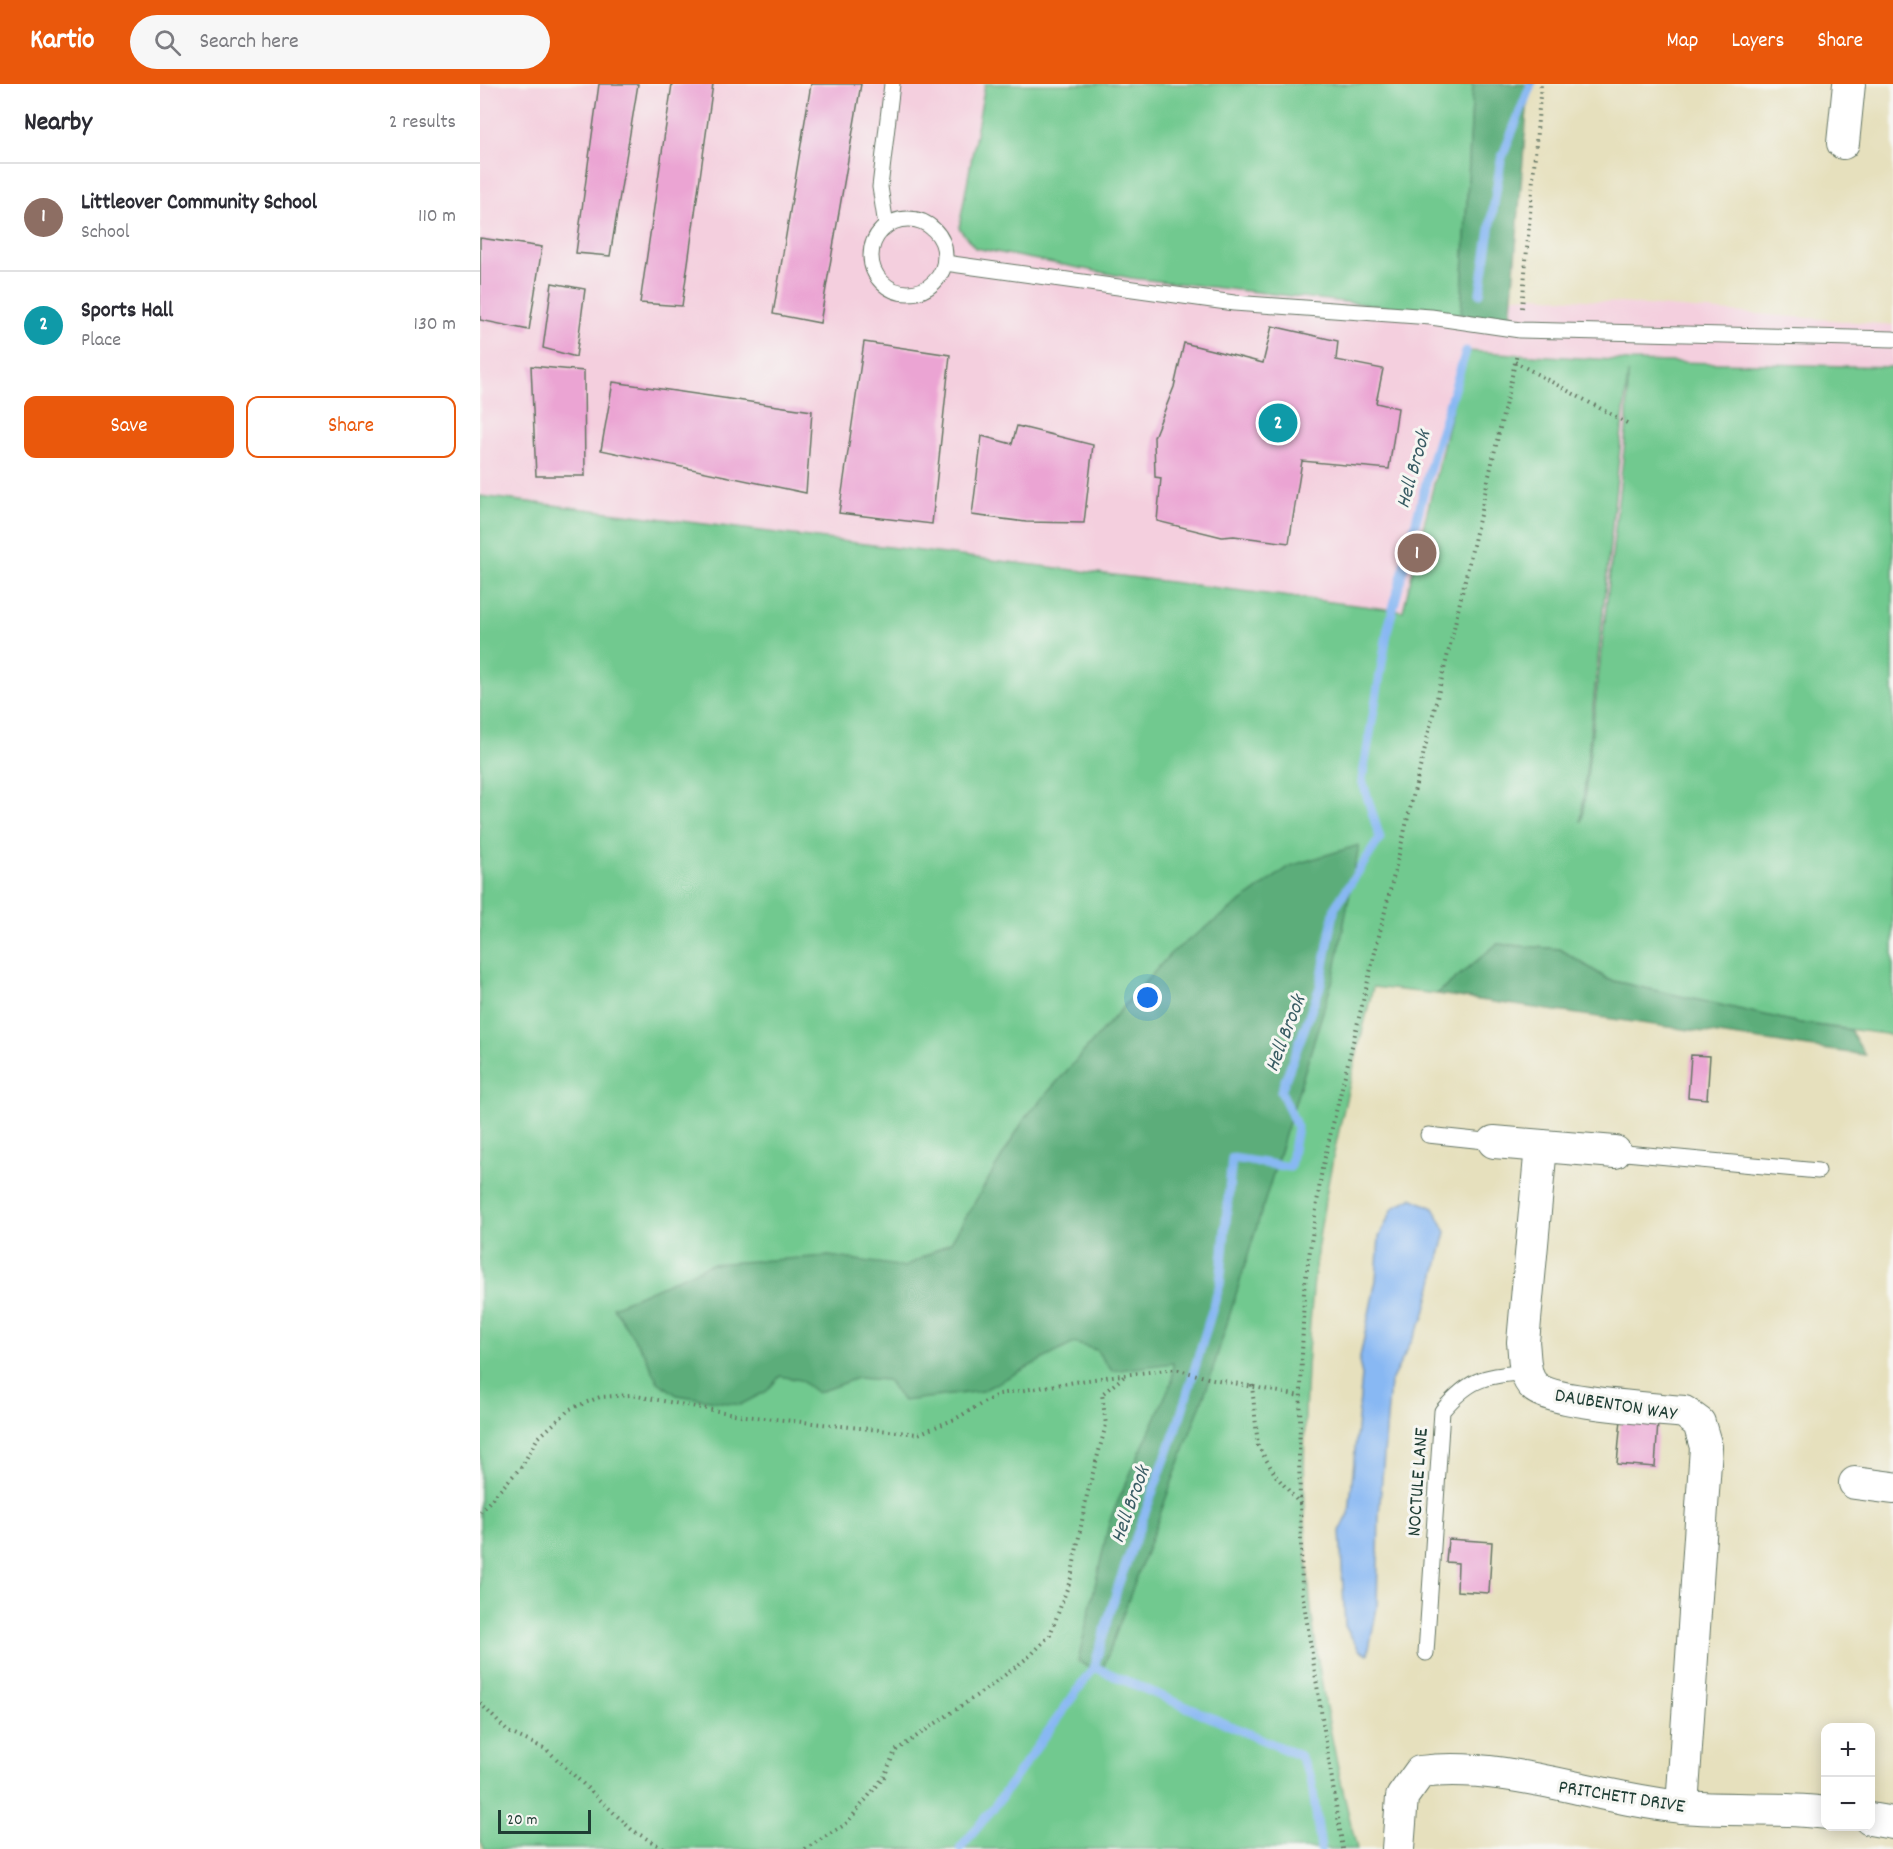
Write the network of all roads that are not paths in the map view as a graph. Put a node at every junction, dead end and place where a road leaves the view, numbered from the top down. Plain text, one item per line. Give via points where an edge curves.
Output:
1 (891, 84) edge
2 (1849, 84) edge
3 (1843, 143) dead end
4 (886, 225) junction
5 (945, 263) junction
6 (1893, 339) edge
7 (1428, 1135) dead end
8 (1494, 1142) joint
9 (1541, 1146) junction
10 (1615, 1152) joint
11 (1818, 1171) dead end
12 (1526, 1372) junction
13 (1855, 1483) dead end
14 (1893, 1488) edge
15 (1426, 1653) dead end
16 (1682, 1806) junction
17 (1821, 1813) edge
18 (1875, 1820) edge
19 (1893, 1822) edge
20 (1398, 1849) edge

1 - 4 lane via 880,187
2 - 3 street
4 - 5 lane via 901,219 926,223 941,240
4 - 5 lane via 876,236 870,259 875,275 885,286 898,293 925,290 941,275
5 - 6 lane via 1234,303 1431,317 1520,330
7 - 8 lane
8 - 9 street
9 - 10 street
9 - 12 street via 1523,1342
10 - 11 lane
12 - 15 lane, NOCTULE LANE via 1485,1377 1461,1389 1442,1411
12 - 16 street, DAUBENTON WAY via 1534,1387 1556,1397 1684,1412 1699,1423 1706,1447
13 - 14 street
16 - 17 street, PRITCHETT DRIVE
16 - 20 street, PRITCHETT DRIVE via 1484,1772 1420,1772 1402,1797
18 - 19 street

